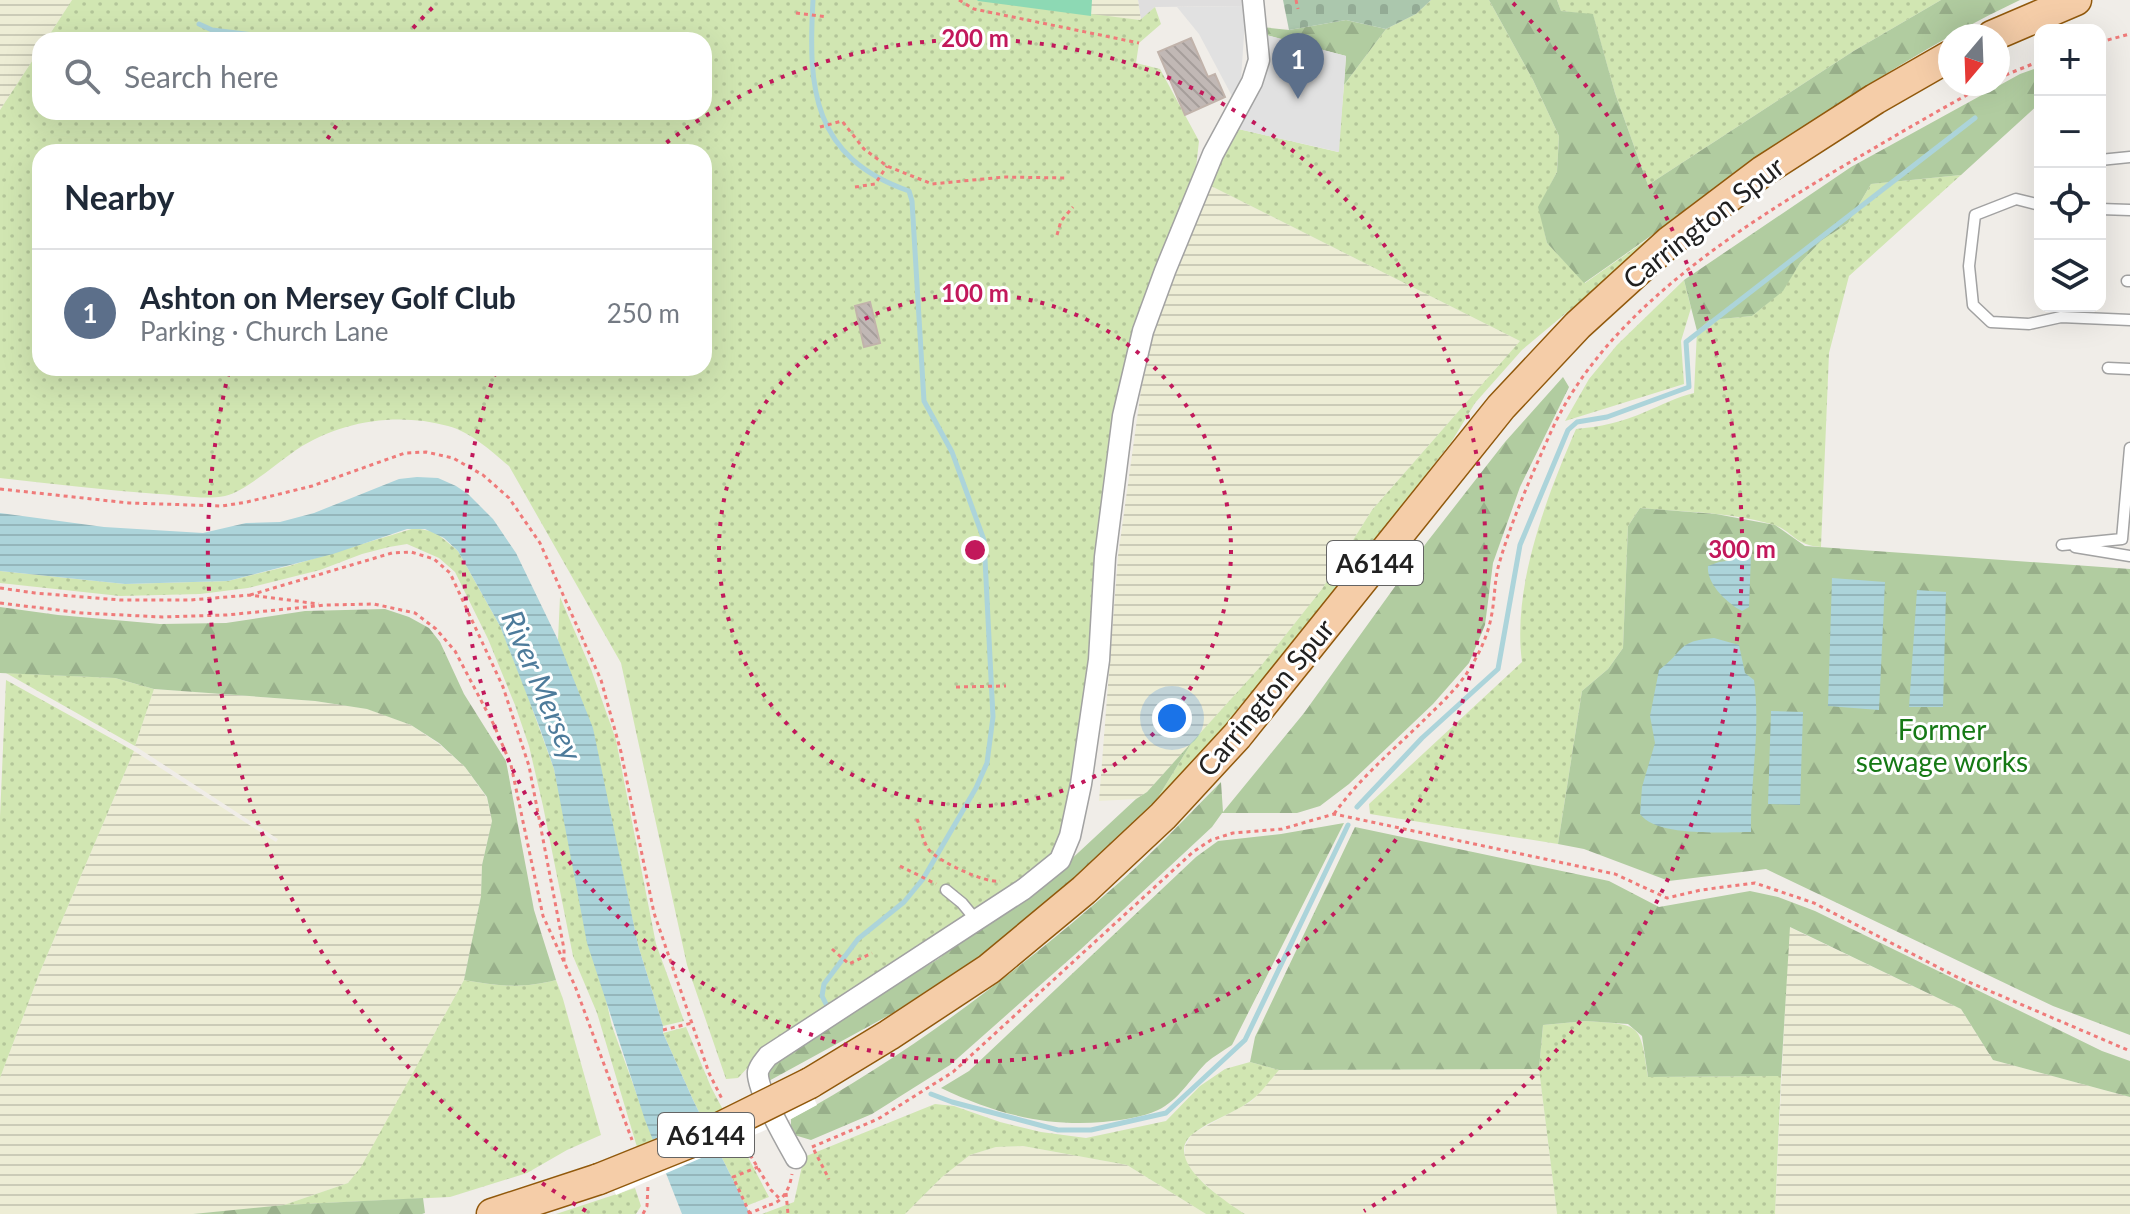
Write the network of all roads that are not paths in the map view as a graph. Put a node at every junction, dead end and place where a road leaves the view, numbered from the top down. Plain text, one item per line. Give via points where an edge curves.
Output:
1 (1253, 0) edge
2 (2076, 0) edge
3 (2010, 28) edge
4 (1938, 63) edge
5 (2130, 157) edge
6 (2106, 159) edge
7 (2034, 204) edge
8 (2106, 209) edge
9 (2130, 210) edge
10 (2130, 320) edge
11 (2108, 368) dead end
12 (2130, 369) edge
13 (2130, 448) edge
14 (2130, 556) edge
15 (946, 890) dead end
16 (976, 920) junction
17 (804, 1152) road end
18 (492, 1214) edge

1 - 16 street via 1259,60 1206,172 1143,331 1123,416 1105,557 1099,660 1070,836 1060,860
2 - 3 main road
4 - 18 main road, Carrington Spur / A6144, bridge via 1763,171 1669,242 1578,325 1501,407 1237,736 1163,816 989,969 810,1083 691,1142
5 - 6 lane
7 - 10 lane via 2016,199 1975,215 1969,266 1973,305 1991,322
8 - 9 lane
11 - 12 lane
13 - 14 lane via 2122,539 2062,545
15 - 16 lane
16 - 17 street via 775,1050 763,1063 758,1073 764,1093

